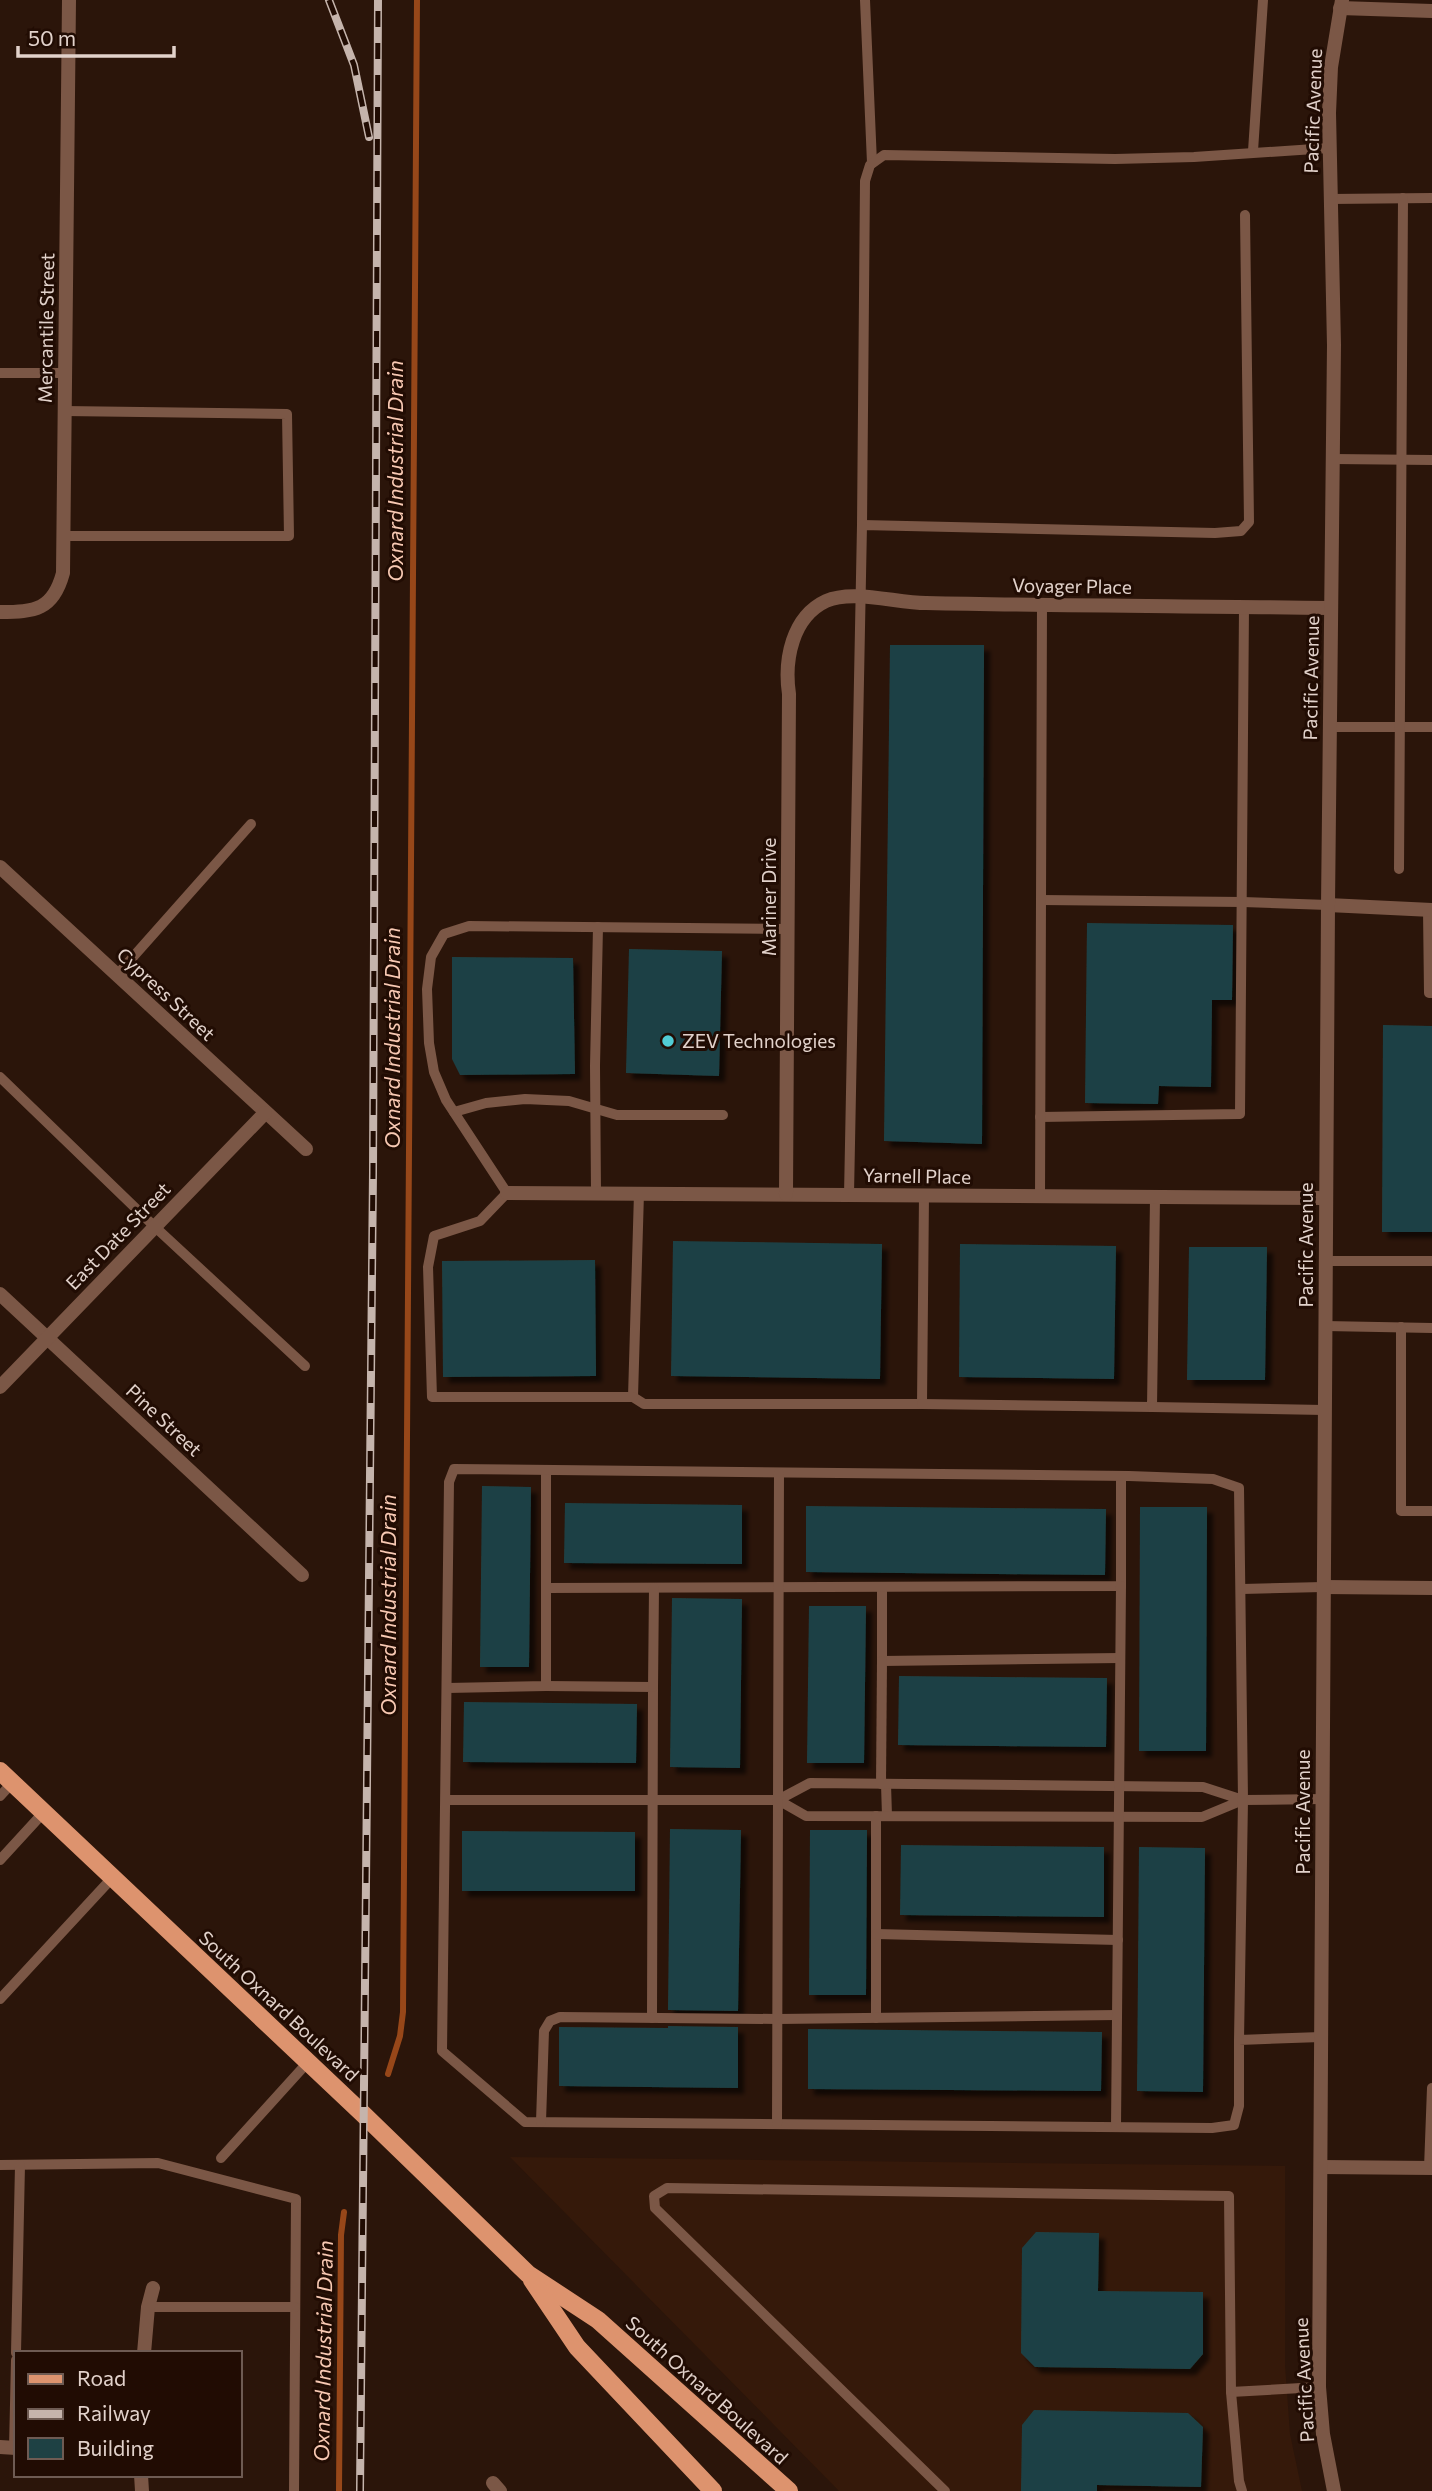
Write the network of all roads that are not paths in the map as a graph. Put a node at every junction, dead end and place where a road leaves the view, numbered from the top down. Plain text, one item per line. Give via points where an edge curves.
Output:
1 (69, 0) edge
2 (865, 0) edge
3 (1263, 0) edge
4 (1341, 4) edge
5 (1432, 11) edge
6 (1329, 148) junction
7 (1253, 152) junction
8 (872, 163) junction
9 (1403, 198) junction
10 (1432, 198) edge
11 (1330, 199) junction
12 (1245, 215) dead end
13 (0, 373) edge
14 (65, 373) junction
15 (64, 411) junction
16 (1333, 459) junction
17 (1401, 460) junction
18 (1432, 460) edge
19 (862, 526) junction
20 (62, 537) junction
21 (859, 596) junction
22 (1042, 605) junction
23 (1244, 607) junction
24 (816, 608) joint
25 (1331, 608) junction
26 (0, 612) edge
27 (1330, 727) junction
28 (1400, 727) junction
29 (1432, 727) edge
30 (251, 824) dead end
31 (0, 867) edge
32 (1399, 869) dead end
33 (1041, 900) junction
34 (1243, 902) junction
35 (1328, 905) junction
36 (1430, 910) edge
37 (598, 927) junction
38 (788, 929) junction
39 (117, 975) junction
40 (1432, 993) edge
41 (0, 1077) edge
42 (596, 1107) junction
43 (454, 1112) junction
44 (265, 1113) junction
45 (723, 1115) dead end
46 (1040, 1117) junction
47 (306, 1149) dead end
48 (507, 1193) junction
49 (596, 1193) junction
50 (639, 1193) junction
51 (786, 1194) junction
52 (849, 1195) junction
53 (924, 1195) junction
54 (1040, 1197) junction
55 (1155, 1198) junction
56 (1326, 1198) junction
57 (154, 1226) junction
58 (1325, 1261) junction
59 (1432, 1261) edge
60 (0, 1294) edge
61 (1325, 1326) junction
62 (1401, 1327) junction
63 (1432, 1328) edge
64 (47, 1338) junction
65 (305, 1366) dead end
66 (0, 1387) edge
67 (633, 1396) junction
68 (922, 1404) junction
69 (1152, 1407) junction
70 (1324, 1410) junction
71 (546, 1471) junction
72 (779, 1473) junction
73 (1121, 1476) junction
74 (1432, 1511) edge
75 (302, 1575) dead end
76 (1121, 1586) junction
77 (881, 1587) junction
78 (1323, 1587) junction
79 (546, 1588) junction
80 (654, 1588) junction
81 (778, 1588) junction
82 (1432, 1588) edge
83 (1242, 1589) junction
84 (1120, 1658) junction
85 (881, 1661) junction
86 (546, 1686) junction
87 (653, 1687) junction
88 (447, 1688) junction
89 (6, 1777) edge
90 (884, 1784) junction
91 (1119, 1786) junction
92 (0, 1796) edge
93 (1322, 1799) junction
94 (446, 1800) junction
95 (653, 1800) junction
96 (778, 1800) junction
97 (1243, 1800) junction
98 (44, 1812) junction
99 (881, 1816) junction
100 (1119, 1817) junction
101 (0, 1860) edge
102 (113, 1877) junction
103 (876, 1934) junction
104 (1118, 1940) junction
105 (0, 1999) edge
106 (1117, 2015) junction
107 (652, 2018) junction
108 (876, 2018) junction
109 (777, 2019) junction
110 (1321, 2037) junction
111 (1240, 2040) junction
112 (309, 2062) junction
113 (1432, 2088) edge
114 (541, 2122) junction
115 (777, 2124) junction
116 (1116, 2127) junction
117 (221, 2158) dead end
118 (0, 2165) edge
119 (20, 2165) junction
120 (1321, 2167) junction
121 (1430, 2168) edge
122 (528, 2274) junction
123 (153, 2288) dead end
124 (148, 2307) junction
125 (295, 2308) junction
126 (16, 2351) edge
127 (144, 2351) edge
128 (1320, 2387) junction
129 (14, 2389) edge
130 (1231, 2392) junction
131 (10, 2448) edge
132 (294, 2491) edge
133 (713, 2491) edge
134 (789, 2491) edge
135 (945, 2491) edge
136 (1242, 2491) edge
137 (1334, 2491) edge

1 - 14 street, Mercantile Street
2 - 8 lane
3 - 7 lane
4 - 5 street
4 - 6 street, Pacific Avenue via 1331,67
6 - 7 lane
6 - 11 street, Pacific Avenue
7 - 8 lane via 1115,159 884,155
8 - 19 lane via 865,181
9 - 10 lane
9 - 11 lane
9 - 17 lane
11 - 16 street, Pacific Avenue
12 - 19 lane via 1249,522 1241,531
13 - 14 lane
14 - 15 street, Mercantile Street
15 - 20 street, Mercantile Street
15 - 20 lane via 287,414 289,537
16 - 17 lane
16 - 25 street, Pacific Avenue
17 - 18 lane
17 - 28 lane
19 - 21 lane
20 - 26 street, Mercantile Street via 63,573 57,592 34,610
21 - 22 street, Voyager Place via 923,603
21 - 24 street, Voyager Place via 827,601
21 - 52 lane
22 - 23 street, Voyager Place
22 - 33 lane
23 - 25 street, Voyager Place
23 - 34 lane
24 - 38 street, Mariner Drive via 793,638 788,656
25 - 27 street, Pacific Avenue
27 - 28 lane
27 - 35 street, Pacific Avenue
28 - 29 lane
28 - 32 lane
30 - 39 lane
31 - 39 street, Cypress Street
33 - 34 lane
33 - 46 lane
34 - 35 lane
34 - 46 lane via 1240,1114
35 - 36 street
35 - 56 street, Pacific Avenue
36 - 40 lane
37 - 38 lane
37 - 42 lane
37 - 43 lane via 469,926 444,934 431,957 429,1043 434,1072
38 - 51 street, Mariner Drive
39 - 44 street, Cypress Street
41 - 57 lane
42 - 43 lane via 525,1098
42 - 45 lane via 617,1115
42 - 49 lane
43 - 48 lane
44 - 47 street, Cypress Street
44 - 57 street, East Date Street
46 - 54 lane
48 - 49 street, Yarnell Place
48 - 67 lane via 480,1221 434,1236 428,1267 432,1396
49 - 50 street, Yarnell Place
50 - 51 street, Yarnell Place
50 - 67 lane
51 - 52 street, Yarnell Place
52 - 53 street, Yarnell Place
53 - 54 street, Yarnell Place
53 - 68 lane
54 - 55 street, Yarnell Place
55 - 56 street, Yarnell Place
55 - 69 lane
56 - 58 street, Pacific Avenue
57 - 64 street, East Date Street
57 - 65 lane
58 - 59 lane
58 - 61 street, Pacific Avenue
60 - 64 street, Pine Street
61 - 62 lane
61 - 70 street, Pacific Avenue
62 - 63 lane
62 - 74 lane via 1401,1511
64 - 66 street, East Date Street
64 - 75 street, Pine Street
67 - 68 lane via 644,1404
68 - 69 lane
69 - 70 lane
70 - 78 street, Pacific Avenue
71 - 72 lane
71 - 79 lane
71 - 88 lane via 454,1469 449,1482
72 - 73 lane
72 - 81 lane
73 - 76 lane
73 - 83 lane via 1213,1479 1240,1488
76 - 77 lane
76 - 84 lane
77 - 81 lane
77 - 85 lane
78 - 82 street
78 - 83 lane
78 - 93 street, Pacific Avenue
79 - 80 lane
79 - 86 lane
80 - 81 lane
80 - 87 lane
81 - 96 lane
83 - 97 lane
84 - 85 lane
84 - 91 lane
85 - 90 lane
86 - 87 lane
86 - 88 lane
87 - 95 lane
88 - 94 lane
89 - 92 lane
89 - 98 main road, South Oxnard Boulevard
90 - 91 lane
90 - 96 lane via 810,1783
90 - 99 lane
91 - 97 lane via 1203,1787
91 - 100 lane
93 - 97 lane
93 - 110 street, Pacific Avenue
94 - 95 lane
94 - 114 lane via 442,2051 525,2122
95 - 96 lane
95 - 107 lane
96 - 99 lane via 806,1816
96 - 109 lane
97 - 100 lane via 1202,1817
97 - 111 lane
98 - 101 lane
98 - 102 main road, South Oxnard Boulevard
99 - 100 lane
99 - 103 lane
100 - 104 lane
102 - 105 lane
102 - 112 main road, South Oxnard Boulevard
103 - 104 lane
103 - 108 lane
104 - 106 lane
106 - 108 lane
106 - 116 lane
107 - 109 lane
107 - 114 lane via 560,2017 550,2021 544,2031
108 - 109 lane
109 - 115 lane
110 - 111 lane
110 - 120 street, Pacific Avenue
111 - 116 lane via 1240,2106 1234,2125
112 - 117 lane
112 - 122 main road, South Oxnard Boulevard
113 - 121 lane
114 - 115 lane
115 - 116 lane
118 - 119 lane
119 - 125 lane via 158,2164 296,2199
119 - 126 lane
120 - 121 street
120 - 128 street, Pacific Avenue
122 - 133 main road, South Oxnard Boulevard via 577,2347
122 - 134 main road, South Oxnard Boulevard via 598,2320
123 - 124 street
124 - 125 lane
124 - 127 street
125 - 132 lane
128 - 130 lane
128 - 137 street, Pacific Avenue
129 - 131 lane
130 - 135 lane via 1229,2196 667,2188 654,2196 655,2208
130 - 136 lane

